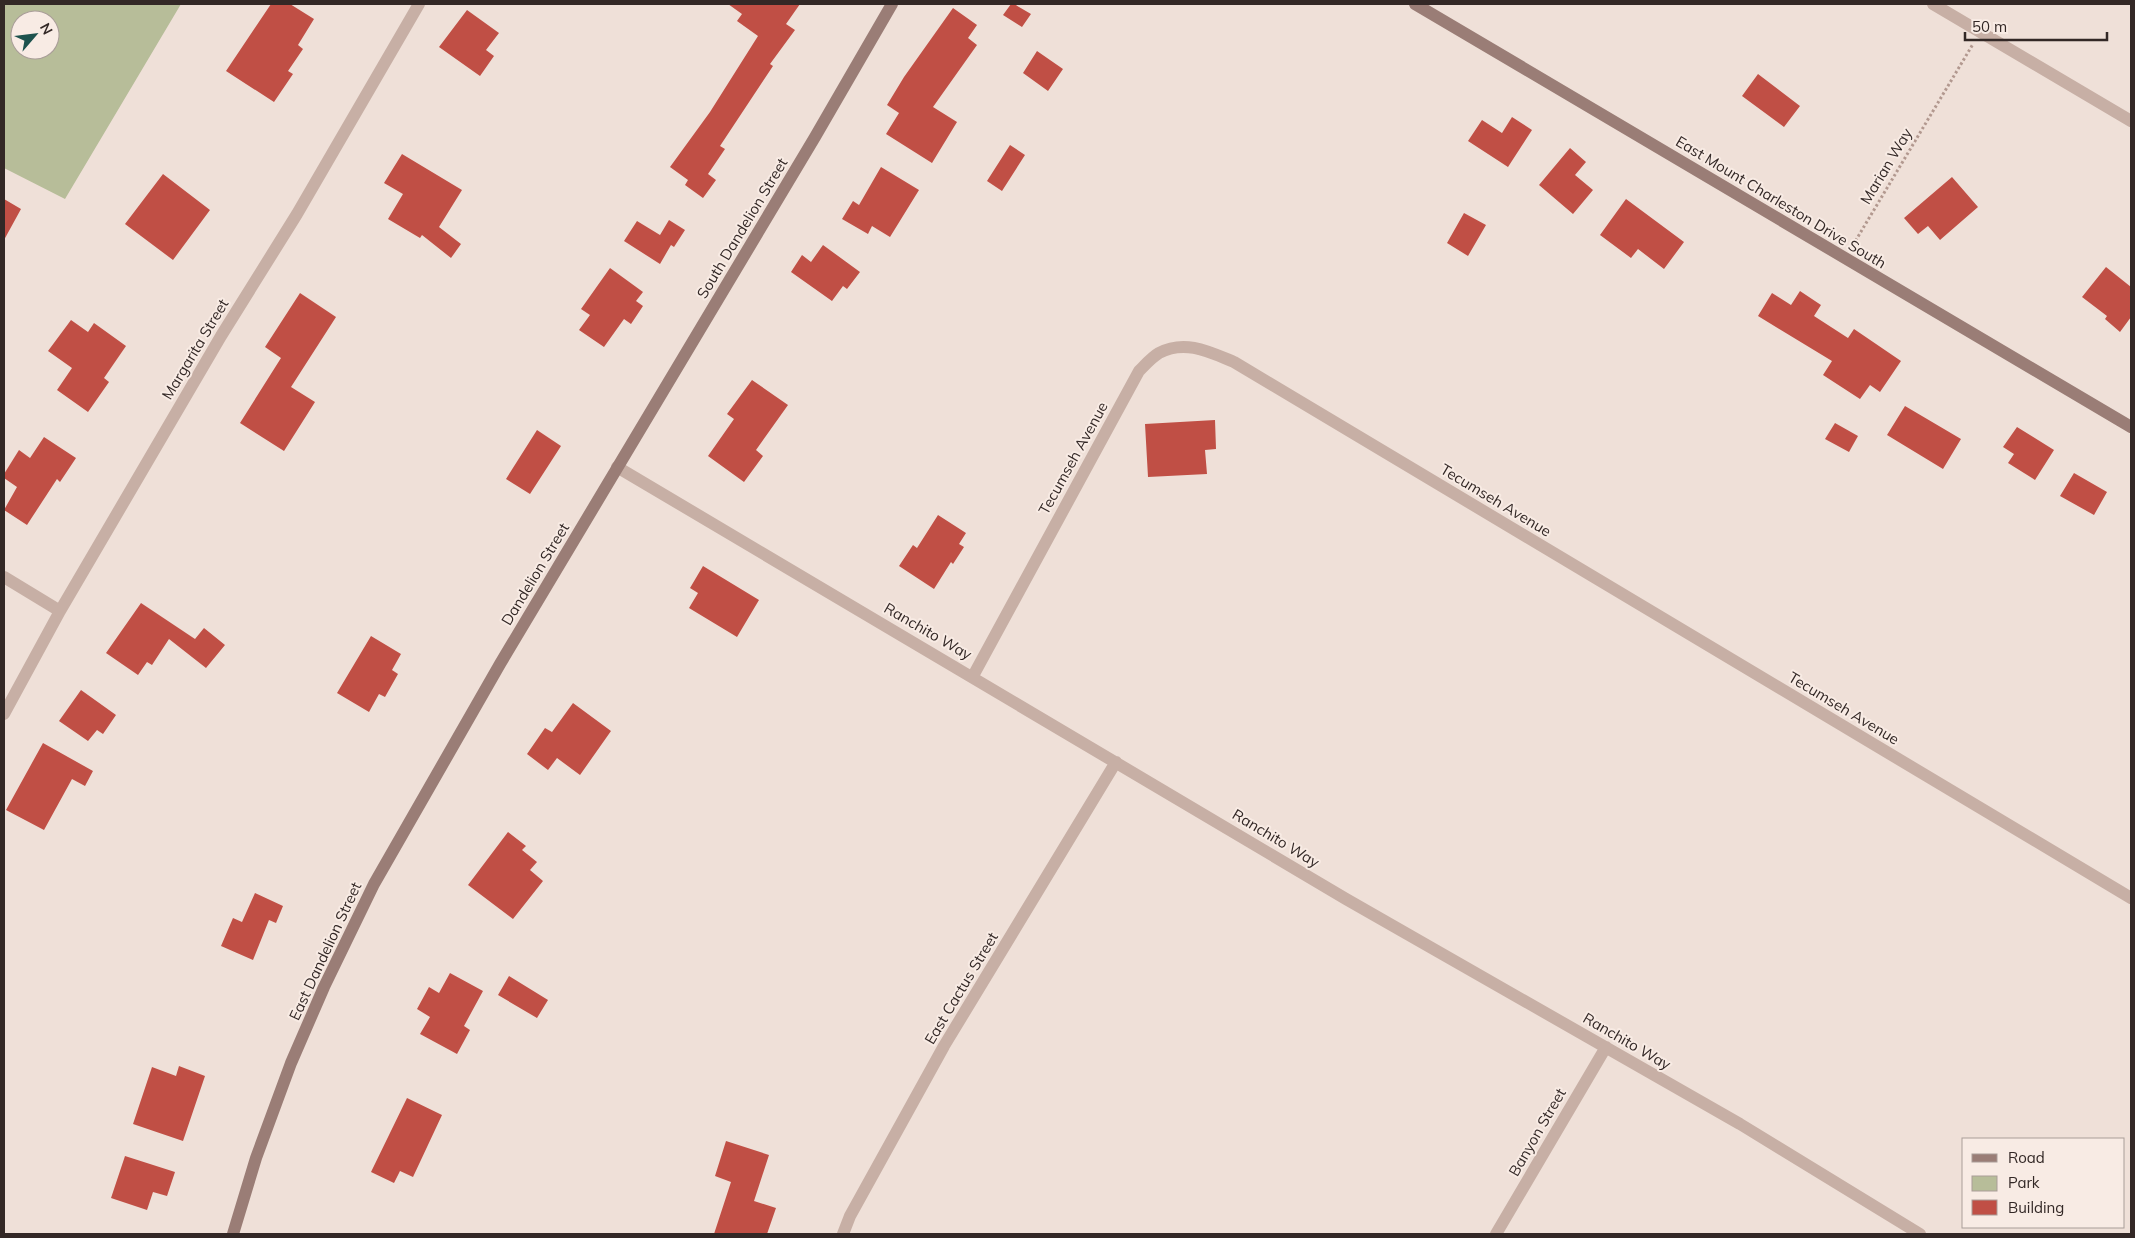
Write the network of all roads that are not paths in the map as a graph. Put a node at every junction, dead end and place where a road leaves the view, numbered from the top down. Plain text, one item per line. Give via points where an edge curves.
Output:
1 (419, 4) edge
2 (892, 4) edge
3 (1414, 4) edge
4 (1932, 4) edge
5 (2131, 121) edge
6 (2131, 427) edge
7 (617, 467) junction
8 (4, 577) edge
9 (60, 611) junction
10 (972, 676) junction
11 (481, 698) joint
12 (4, 714) edge
13 (1116, 762) junction
14 (2131, 898) edge
15 (1606, 1047) junction
16 (234, 1234) edge
17 (843, 1234) edge
18 (1496, 1234) edge
19 (1920, 1234) edge

1 - 9 street, Margarita Street
2 - 7 street, South Dandelion Street
3 - 6 street, East Mount Charleston Drive South
4 - 5 street
7 - 10 street, Ranchito Way
7 - 11 street, Dandelion Street
8 - 9 street
9 - 12 street, Margarita Street
10 - 13 street, Ranchito Way
10 - 14 street, Tecumseh Avenue via 1139,371 1159,353 1177,347 1200,348 1234,362
11 - 16 street, East Dandelion Street via 374,884 324,986 256,1158
13 - 15 street, Ranchito Way via 1346,899
13 - 17 street, East Cactus Street via 944,1046
15 - 18 street, Banyon Street
15 - 19 street, Ranchito Way

